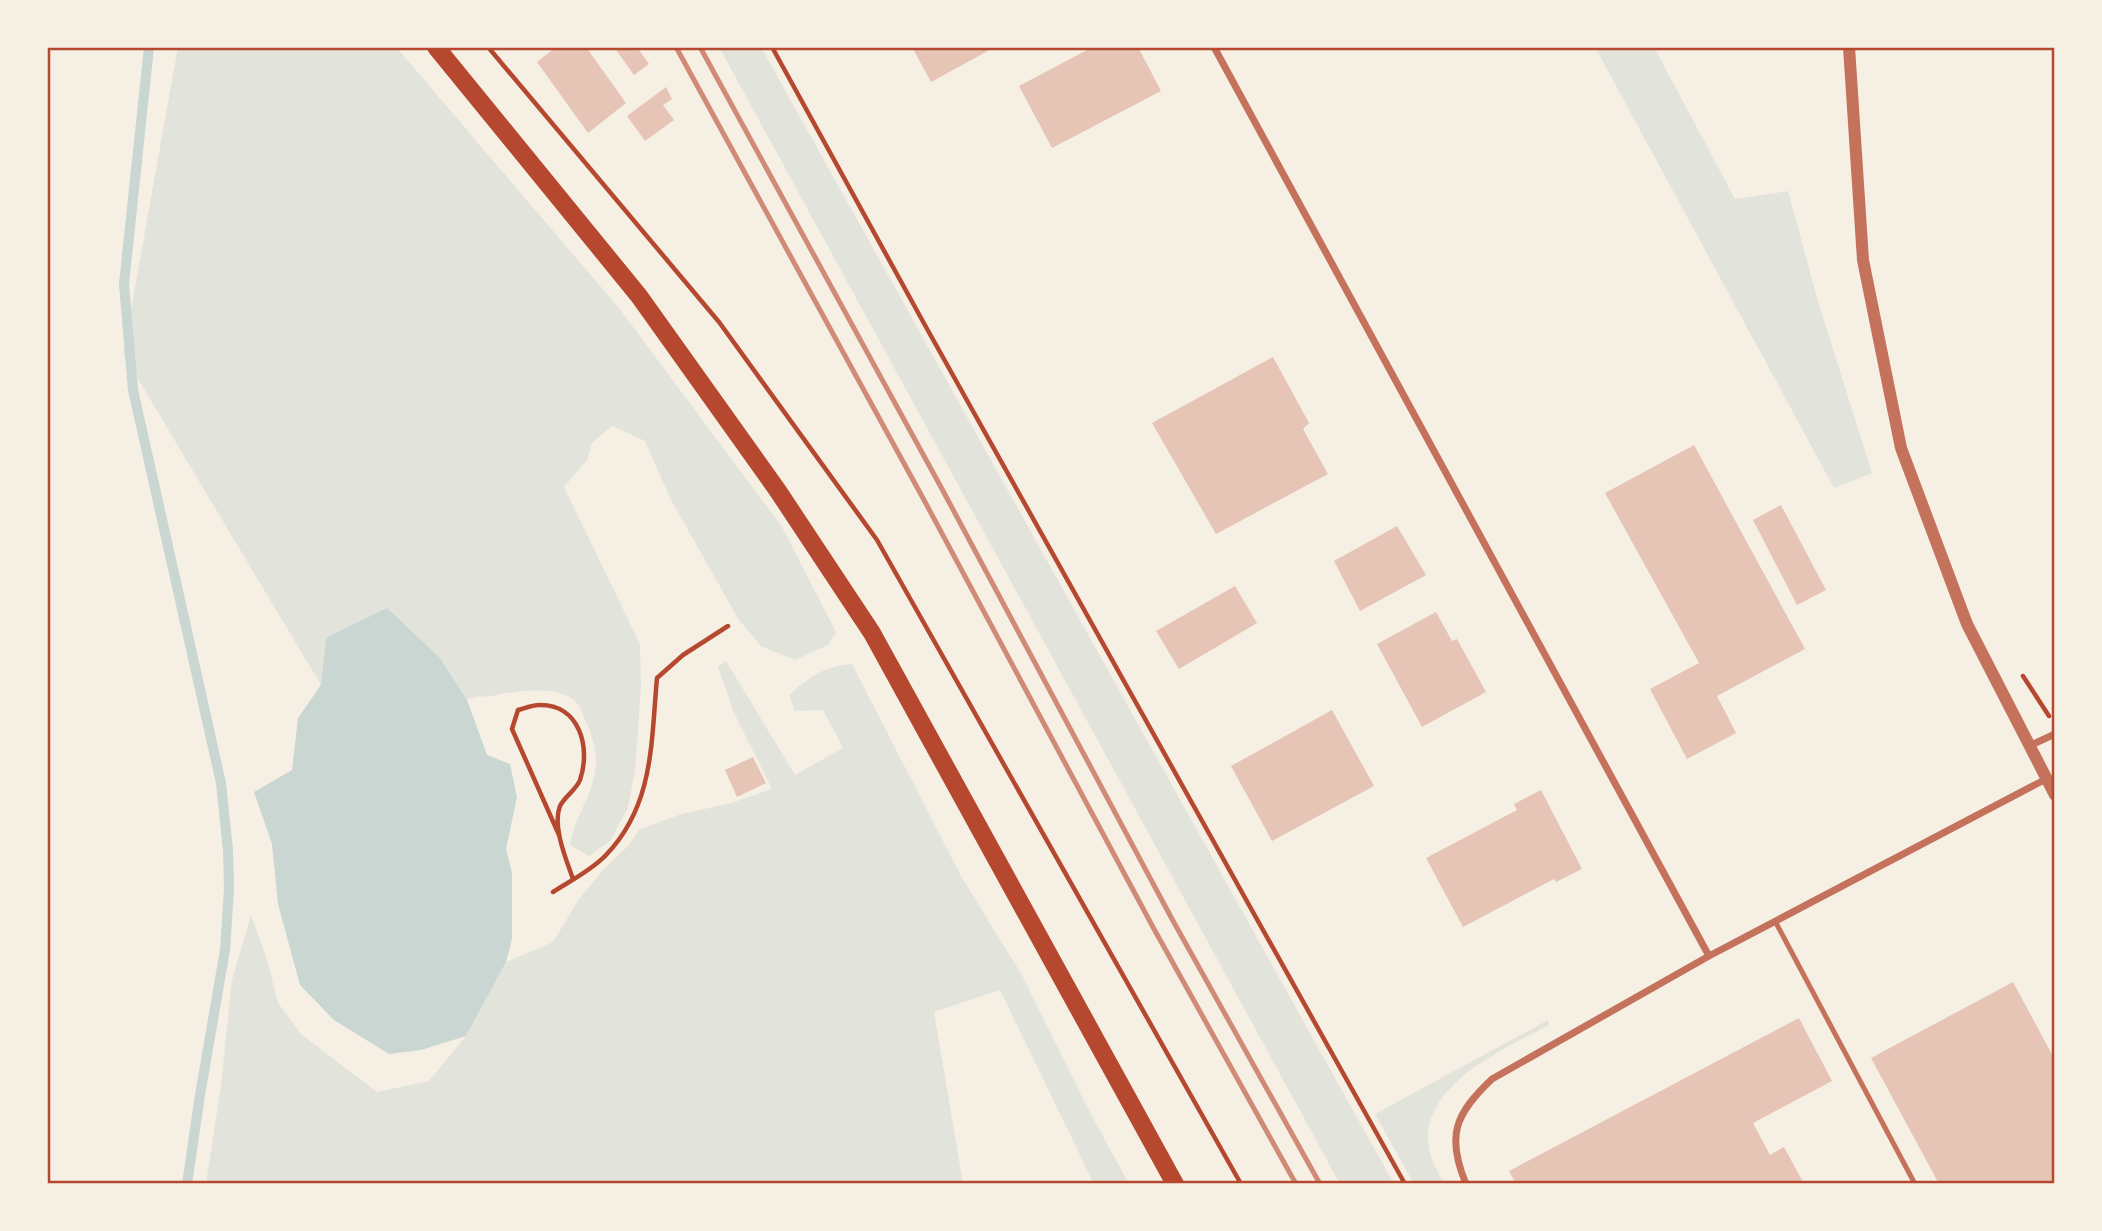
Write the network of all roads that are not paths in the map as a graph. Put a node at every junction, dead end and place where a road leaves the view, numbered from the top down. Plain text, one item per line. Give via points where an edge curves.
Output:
1 (436, 47) edge
2 (1214, 47) edge
3 (1849, 47) edge
4 (2055, 734) edge
5 (2029, 746) junction
6 (2046, 779) junction
7 (2055, 795) edge
8 (1775, 921) junction
9 (1709, 956) junction
10 (1175, 1184) edge
11 (1466, 1184) edge
12 (1916, 1184) edge

1 - 10 main road via 639,296 872,633
2 - 9 street
3 - 5 street via 1863,260 1901,448 1968,624
4 - 5 street
5 - 6 street
6 - 7 street
6 - 8 street
8 - 9 street
8 - 12 lane
9 - 11 street via 1492,1079 1460,1117 1453,1142

